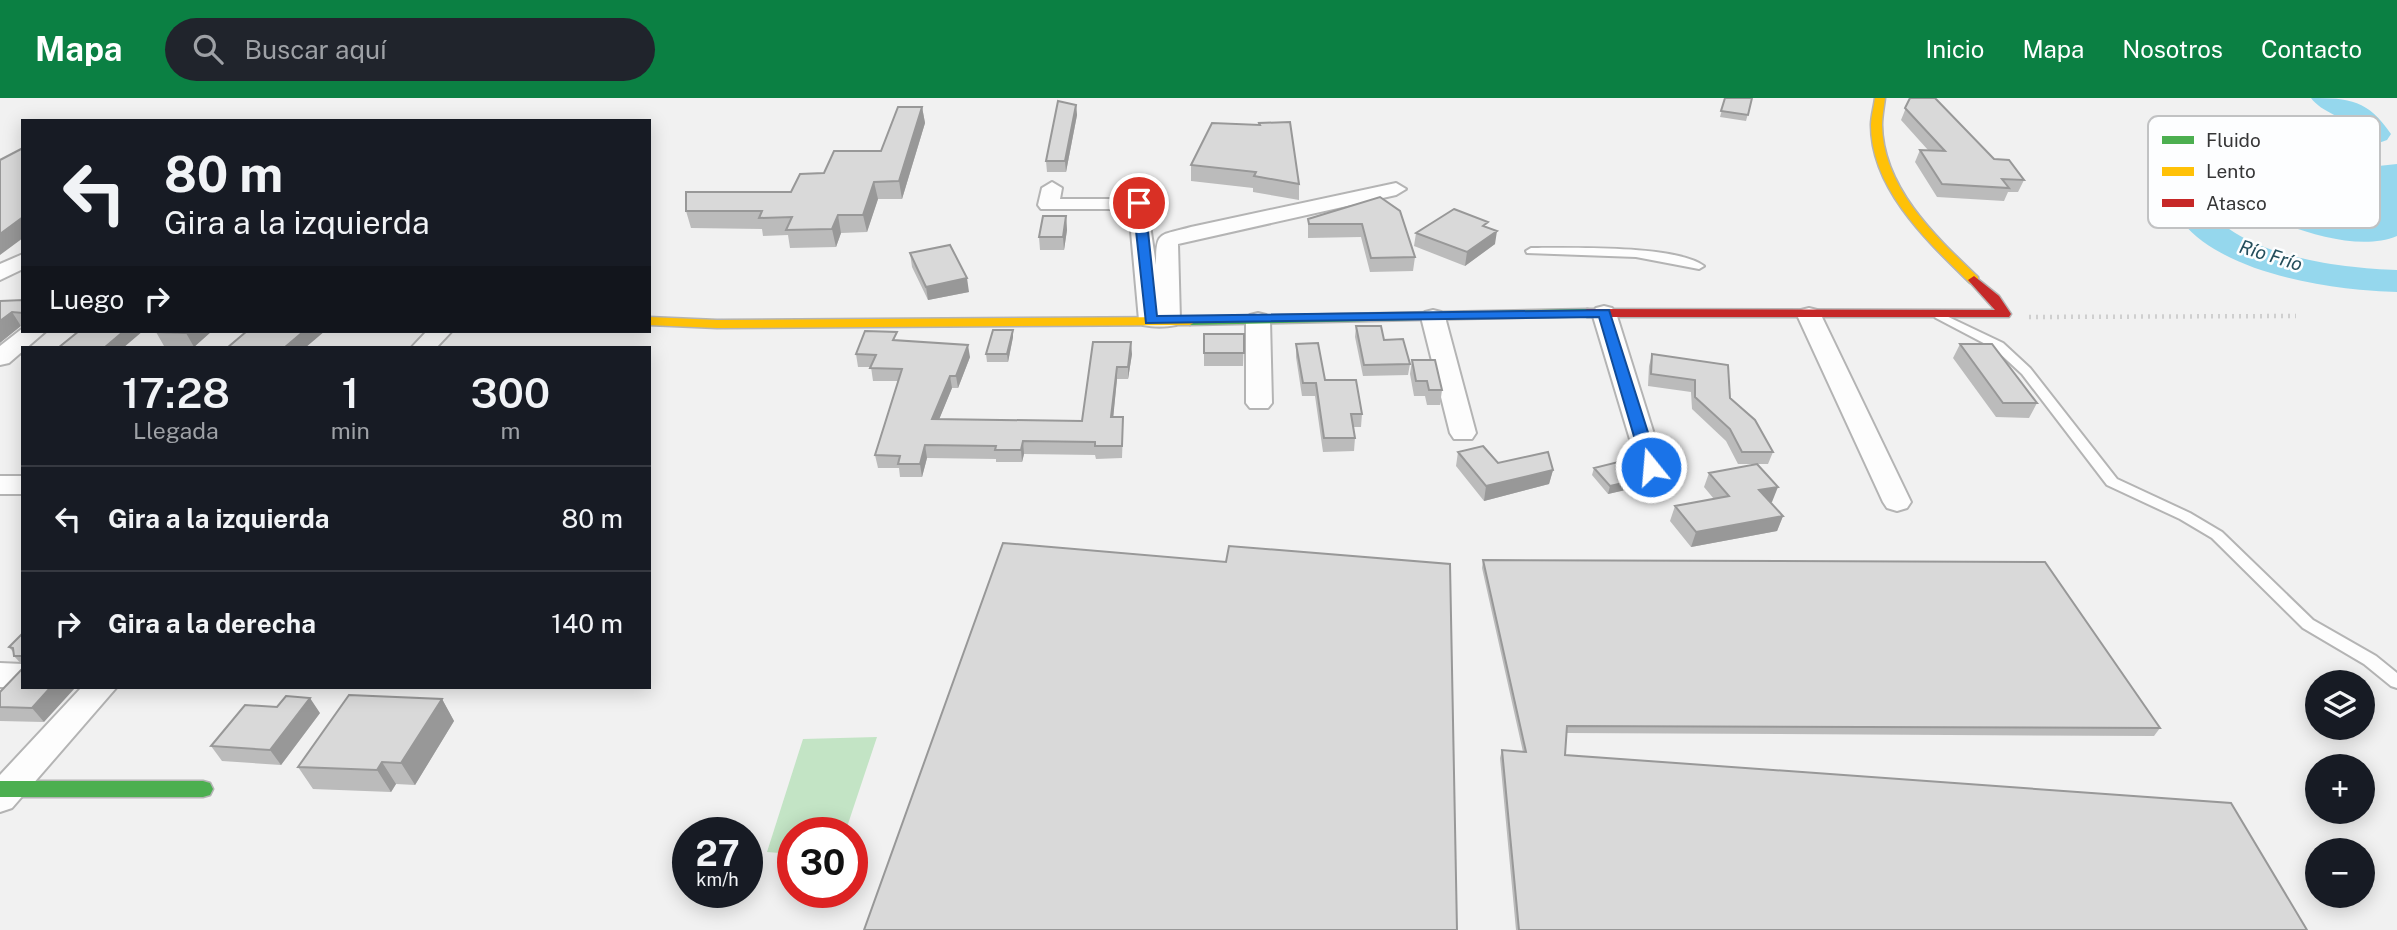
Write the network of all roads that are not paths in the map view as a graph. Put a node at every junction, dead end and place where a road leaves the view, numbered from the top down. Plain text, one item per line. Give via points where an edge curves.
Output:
1 (1880, 98) edge
2 (1052, 188) dead end
3 (1396, 189) dead end
4 (1531, 251) dead end
5 (21, 261) edge
6 (1699, 266) dead end
7 (0, 273) edge
8 (1604, 313) junction
9 (1935, 314) junction
10 (1809, 315) junction
11 (1433, 317) junction
12 (1160, 320) junction
13 (1258, 320) junction
14 (651, 321) edge
15 (31, 333) edge
16 (438, 333) edge
17 (425, 346) edge
18 (0, 358) edge
19 (1259, 403) dead end
20 (1463, 433) dead end
21 (1651, 467) dead end
22 (0, 485) edge
23 (21, 485) edge
24 (1897, 502) dead end
25 (0, 676) edge
26 (21, 676) edge
27 (2397, 682) edge
28 (99, 689) edge
29 (204, 789) dead end
30 (3, 792) edge

1 - 9 street via 1872,115 1883,166 1911,210 2004,314
2 - 12 street via 1048,205 1139,203
3 - 12 street via 1167,241
4 - 6 lane via 1614,250 1668,256
5 - 7 street
8 - 10 street via 1700,307
8 - 11 street
8 - 21 street
9 - 10 street
9 - 27 lane via 1991,341 2026,371 2112,482 2217,535 2308,624 2370,660
10 - 24 street
11 - 13 street
11 - 20 street
12 - 13 street
12 - 14 street via 714,328
13 - 19 street
15 - 18 street
16 - 17 street
22 - 23 street
25 - 26 street
28 - 30 street
29 - 30 street

